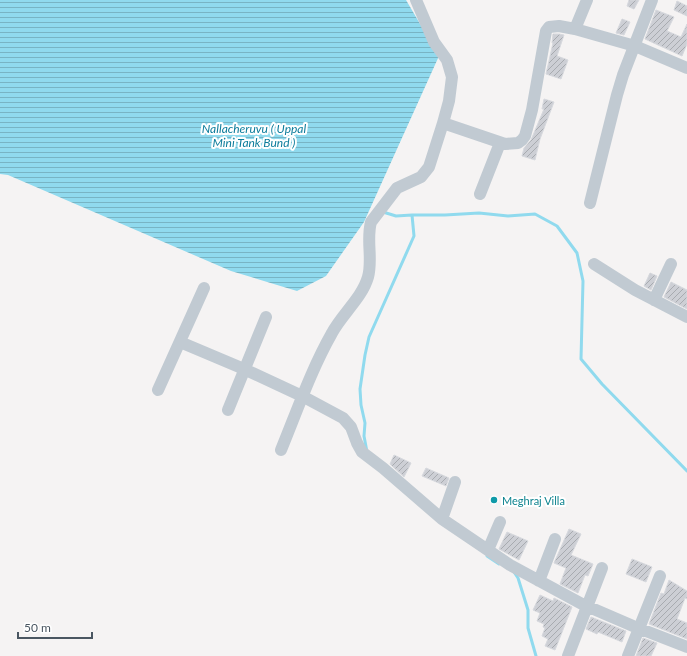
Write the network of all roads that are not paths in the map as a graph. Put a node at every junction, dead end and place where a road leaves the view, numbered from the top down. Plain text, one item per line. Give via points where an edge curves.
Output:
1 (416, 0) edge
2 (586, 0) edge
3 (652, 0) edge
4 (575, 28) junction
5 (635, 46) junction
6 (687, 68) edge
7 (443, 123) junction
8 (500, 143) junction
9 (480, 194) dead end
10 (590, 203) dead end
11 (594, 264) dead end
12 (671, 264) dead end
13 (204, 288) dead end
14 (654, 300) junction
15 (266, 317) dead end
16 (687, 317) edge
17 (180, 342) junction
18 (244, 369) junction
19 (158, 390) dead end
20 (302, 396) junction
21 (228, 410) dead end
22 (281, 450) dead end
23 (455, 482) dead end
24 (442, 519) junction
25 (500, 522) dead end
26 (555, 539) dead end
27 (488, 550) junction
28 (602, 568) dead end
29 (660, 576) dead end
30 (539, 581) junction
31 (588, 607) junction
32 (639, 629) junction
33 (687, 646) edge
34 (568, 656) edge
35 (628, 656) edge
36 (684, 656) edge

1 - 7 street via 434,42 447,60 452,76 450,101
2 - 4 street
3 - 5 street
4 - 5 street
4 - 8 street via 549,27 546,31 525,136 518,143
5 - 6 street
5 - 10 street via 617,95
7 - 8 street
7 - 20 street via 429,167 421,177 397,188 371,222 368,277 333,331
8 - 9 street
11 - 14 street
12 - 14 street
13 - 17 street
14 - 16 street
15 - 18 street
17 - 18 street
17 - 19 street
18 - 20 street
18 - 21 street
20 - 22 street
20 - 24 street via 343,418 351,427 362,452
23 - 24 street
24 - 27 street
25 - 27 street
26 - 30 street
27 - 30 street
28 - 31 street
29 - 32 street
30 - 31 street
31 - 32 street
31 - 34 street
32 - 33 street
32 - 35 street
33 - 36 street

